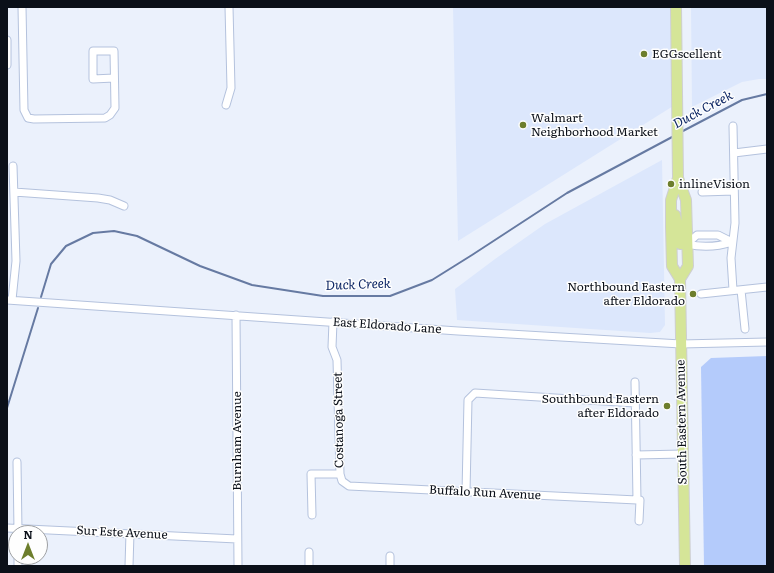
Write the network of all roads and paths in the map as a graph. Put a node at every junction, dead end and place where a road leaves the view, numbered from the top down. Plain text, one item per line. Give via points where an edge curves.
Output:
1 (22, 7) edge
2 (229, 7) edge
3 (676, 7) edge
4 (7, 40) edge
5 (7, 65) edge
6 (114, 78) junction
7 (226, 105) dead end
8 (733, 126) dead end
9 (767, 149) edge
10 (734, 153) junction
11 (13, 166) dead end
12 (678, 178) junction
13 (734, 191) junction
14 (14, 192) junction
15 (702, 192) dead end
16 (671, 200) junction
17 (124, 206) dead end
18 (732, 242) junction
19 (687, 244) junction
20 (680, 279) junction
21 (767, 287) edge
22 (737, 290) junction
23 (701, 294) dead end
24 (9, 300) edge
25 (236, 315) junction
26 (333, 322) junction
27 (745, 329) dead end
28 (767, 342) edge
29 (681, 344) junction
30 (635, 382) dead end
31 (636, 403) junction
32 (683, 454) junction
33 (636, 455) junction
34 (17, 462) dead end
35 (340, 474) junction
36 (466, 492) junction
37 (637, 500) junction
38 (312, 515) dead end
39 (639, 521) dead end
40 (18, 525) edge
41 (48, 532) edge
42 (130, 533) junction
43 (237, 539) junction
44 (309, 552) dead end
45 (390, 556) dead end
46 (129, 566) edge
47 (238, 566) edge
48 (309, 566) edge
49 (390, 566) edge
50 (685, 566) edge

1 - 6 street via 24,110 28,118 105,118 115,108
2 - 7 street via 231,88
3 - 12 main road, South Eastern Avenue
4 - 5 street
6 - 6 street via 114,51 93,51 93,78
8 - 10 street
9 - 10 street
10 - 13 street
11 - 14 street
12 - 16 main road, South Eastern Avenue
12 - 19 main road, South Eastern Avenue via 686,200
13 - 15 street
13 - 18 street
14 - 17 street via 98,198
14 - 24 street via 16,261
16 - 19 main road via 679,242
16 - 20 main road, South Eastern Avenue via 672,266
18 - 19 street via 718,246
18 - 19 street via 718,235 698,235
18 - 22 street via 731,258
19 - 20 main road, South Eastern Avenue via 688,266
20 - 29 main road, South Eastern Avenue
21 - 22 street
22 - 23 street
22 - 27 street
24 - 25 street, East Eldorado Lane
25 - 26 street, East Eldorado Lane
25 - 43 street, Burnham Avenue
26 - 29 street, East Eldorado Lane
26 - 35 street, Costanoga Street via 332,347 337,360
28 - 29 street, East Eldorado Lane
29 - 32 main road, South Eastern Avenue
30 - 31 street
31 - 33 street
31 - 36 street via 475,393 468,400
32 - 33 street
32 - 50 main road, South Eastern Avenue
33 - 37 street
34 - 40 street
35 - 36 street, Buffalo Run Avenue via 342,481 349,486
35 - 38 street, Costanoga Street via 311,474
36 - 37 street, Buffalo Run Avenue
37 - 39 street via 640,500
41 - 42 street, Sur Este Avenue
42 - 43 street, Sur Este Avenue
42 - 46 street
43 - 47 street, Burnham Avenue
44 - 48 street
45 - 49 street

